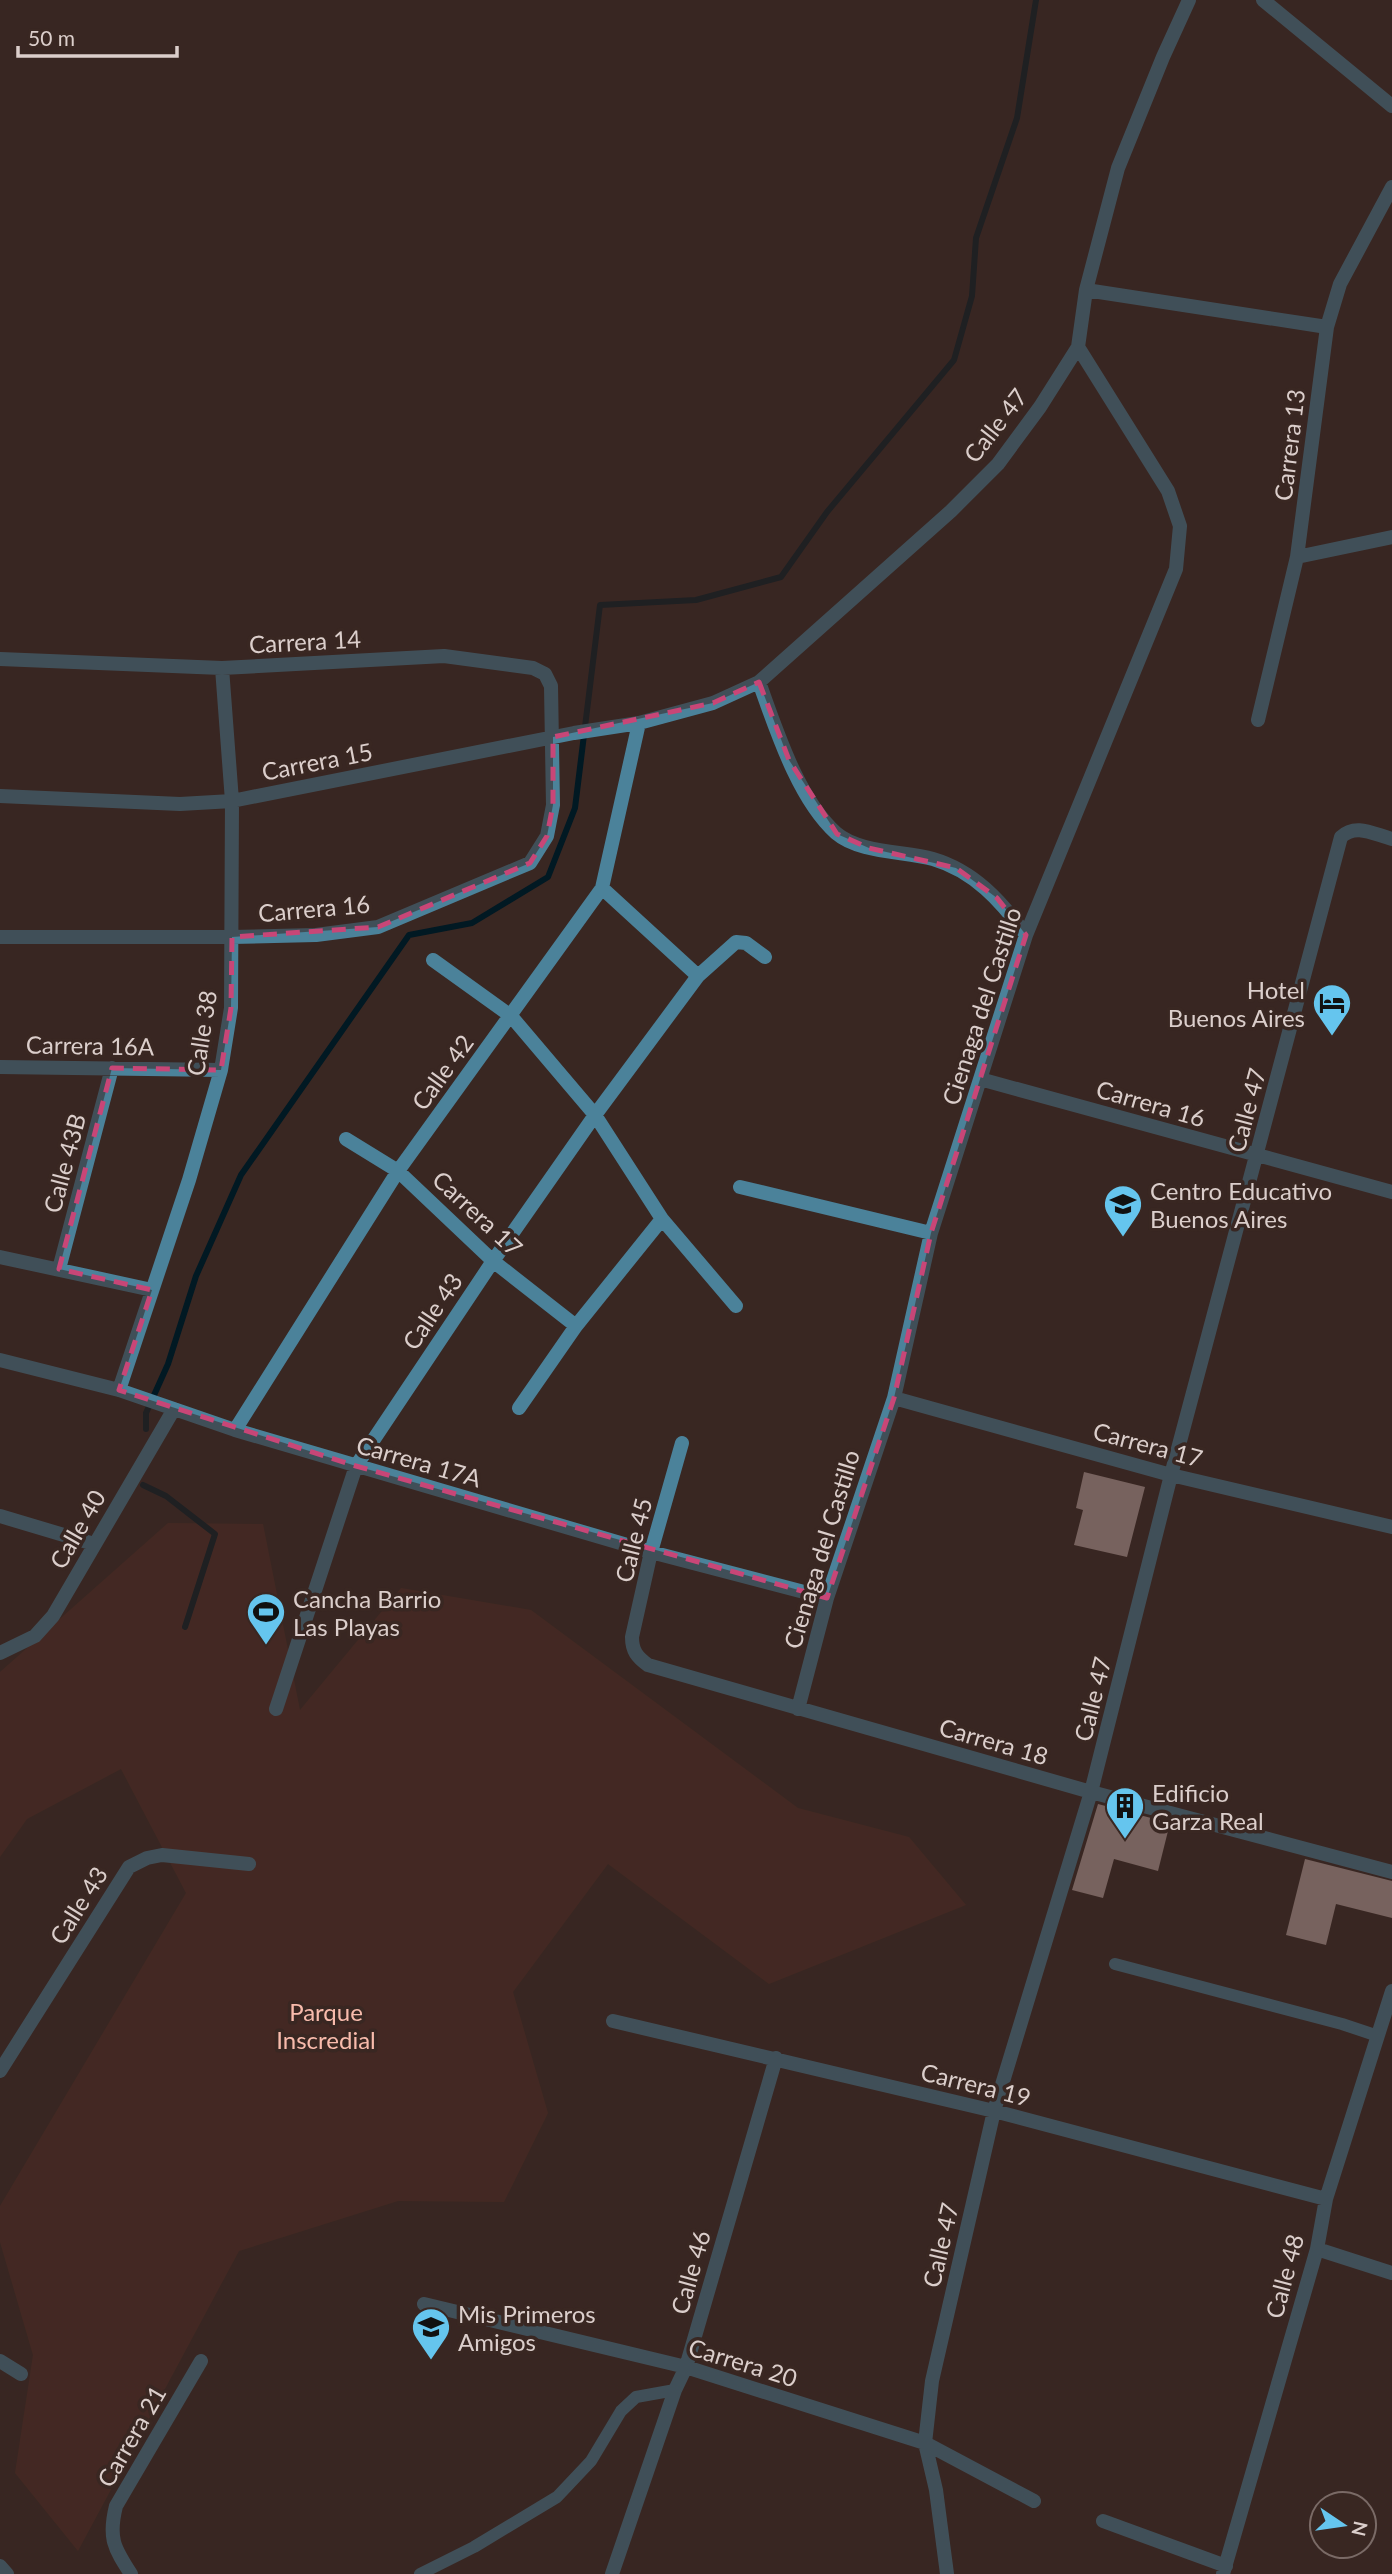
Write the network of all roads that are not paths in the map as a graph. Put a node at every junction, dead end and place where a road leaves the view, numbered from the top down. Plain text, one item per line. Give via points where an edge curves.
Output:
1 (1189, 0) edge
2 (1264, 0) edge
3 (1392, 106) edge
4 (1392, 187) edge
5 (1086, 290) junction
6 (1327, 327) junction
7 (1078, 346) junction
8 (1392, 537) edge
9 (1297, 558) junction
10 (0, 659) edge
11 (222, 668) junction
12 (759, 682) junction
13 (1258, 720) dead end
14 (639, 723) junction
15 (553, 737) junction
16 (0, 796) edge
17 (232, 801) junction
18 (1392, 839) edge
19 (602, 888) junction
20 (1026, 935) junction
21 (0, 937) edge
22 (232, 937) junction
23 (765, 957) dead end
24 (433, 960) dead end
25 (698, 976) junction
26 (511, 1016) junction
27 (0, 1068) edge
28 (112, 1068) junction
29 (221, 1070) junction
30 (980, 1079) junction
31 (595, 1115) junction
32 (346, 1139) dead end
33 (1258, 1157) junction
34 (398, 1171) junction
35 (740, 1187) dead end
36 (1392, 1192) edge
37 (662, 1219) junction
38 (931, 1233) junction
39 (0, 1257) edge
40 (493, 1261) junction
41 (59, 1269) junction
42 (152, 1290) junction
43 (736, 1306) dead end
44 (576, 1326) junction
45 (0, 1360) edge
46 (119, 1390) junction
47 (894, 1398) junction
48 (168, 1407) junction
49 (519, 1408) dead end
50 (235, 1430) junction
51 (682, 1443) dead end
52 (356, 1466) junction
53 (1171, 1475) junction
54 (0, 1517) edge
55 (1392, 1527) edge
56 (94, 1544) junction
57 (651, 1552) junction
58 (827, 1598) junction
59 (632, 1648) joint
60 (0, 1653) edge
61 (276, 1709) dead end
62 (797, 1709) junction
63 (1091, 1792) junction
64 (249, 1864) dead end
65 (1392, 1872) edge
66 (1115, 1964) dead end
67 (1391, 1997) edge
68 (612, 2021) dead end
69 (1378, 2036) junction
70 (776, 2058) junction
71 (0, 2071) edge
72 (994, 2111) junction
73 (1326, 2199) junction
74 (1317, 2249) junction
75 (1392, 2273) edge
76 (424, 2304) dead end
77 (0, 2361) edge
78 (201, 2361) dead end
79 (686, 2367) junction
80 (21, 2374) dead end
81 (675, 2390) junction
82 (925, 2443) junction
83 (1034, 2501) dead end
84 (1102, 2521) dead end
85 (0, 2566) edge
86 (1224, 2570) edge
87 (7, 2574) edge
88 (131, 2574) edge
89 (420, 2574) edge
90 (612, 2574) edge
91 (947, 2574) edge

1 - 5 street, Calle 47 via 1118,168
2 - 3 street
4 - 6 street, Carrera 13 via 1340,284
5 - 6 street
5 - 7 street, Calle 47
6 - 9 street, Carrera 13
7 - 12 street, Calle 47 via 998,464
7 - 20 street, Cienaga del Castillo via 1168,491 1180,526 1176,569
8 - 9 street
9 - 13 street, Carrera 13
10 - 11 street, Carrera 14
11 - 15 street, Carrera 14 via 444,656 533,668 545,674 551,686
11 - 17 street, Calle 38
12 - 14 street, Calle 47 via 713,703
12 - 20 street via 789,760 810,800 837,834 869,848 956,868 998,898
14 - 15 street, Carrera 15
14 - 19 street, Calle 42
15 - 17 street, Carrera 15
15 - 22 street, Carrera 16 via 553,805 547,836 530,863 378,927 316,935
16 - 17 street, Carrera 15 via 180,804
17 - 22 street, Calle 38
18 - 33 street, Calle 47 via 1356,829 1340,837
19 - 25 street
19 - 26 street, Calle 42
20 - 30 street, Cienaga del Castillo
21 - 22 street, Carrera 16
22 - 29 street, Calle 38 via 231,1009
23 - 25 street, Calle 43 via 746,943 736,942
24 - 26 street
25 - 31 street, Calle 43
26 - 31 street
26 - 34 street, Calle 42
27 - 28 street, Carrera 16A
28 - 29 street, Carrera 16A
28 - 41 street, Calle 43B
29 - 42 street, Calle 38
30 - 33 street, Carrera 16
30 - 38 street, Cienaga del Castillo
31 - 37 street
31 - 40 street, Calle 43
32 - 34 street, Carrera 17
33 - 36 street, Carrera 16
33 - 53 street, Calle 47
34 - 40 street, Carrera 17
34 - 50 street, Calle 42
35 - 38 street
37 - 43 street
37 - 44 street
38 - 47 street, Cienaga del Castillo
39 - 41 street
40 - 44 street, Carrera 17
40 - 52 street, Calle 43
41 - 42 street
42 - 46 street, Calle 38
44 - 49 street
45 - 46 street, Carrera 17A
46 - 48 street, Carrera 17A
47 - 53 street, Carrera 17
47 - 58 street, Cienaga del Castillo
48 - 50 street, Carrera 17A
48 - 56 street, Calle 40
50 - 52 street, Carrera 17A
51 - 57 street, Calle 45
52 - 57 street, Carrera 17A
52 - 61 street, Calle 43
53 - 55 street, Carrera 17
53 - 63 street, Calle 47
54 - 56 street
56 - 60 street, Calle 40 via 53,1616 35,1636
57 - 58 street, Carrera 17A
57 - 59 street, Calle 45
58 - 62 street, Cienaga del Castillo
59 - 62 street, Carrera 18 via 648,1665
62 - 63 street, Carrera 18
63 - 65 street, Carrera 18
63 - 72 street, Calle 47
64 - 71 street, Calle 43 via 162,1855 129,1867
66 - 69 lane
67 - 69 street, Calle 48
68 - 70 street, Carrera 19
69 - 73 street, Calle 48
70 - 72 street, Carrera 19
70 - 79 street, Calle 46
72 - 73 street, Carrera 19
72 - 82 street, Calle 47 via 932,2381
73 - 74 street, Calle 48
74 - 75 street
74 - 86 street, Calle 48
76 - 79 street, Carrera 20
77 - 80 street
78 - 88 street, Carrera 21 via 116,2507 111,2524 114,2549
79 - 81 street, Calle 46
79 - 82 street, Carrera 20
81 - 89 lane via 636,2397 621,2411 591,2461 557,2497
81 - 90 street, Calle 46
82 - 83 street, Carrera 20
82 - 91 street, Calle 47
84 - 86 street
85 - 87 street

